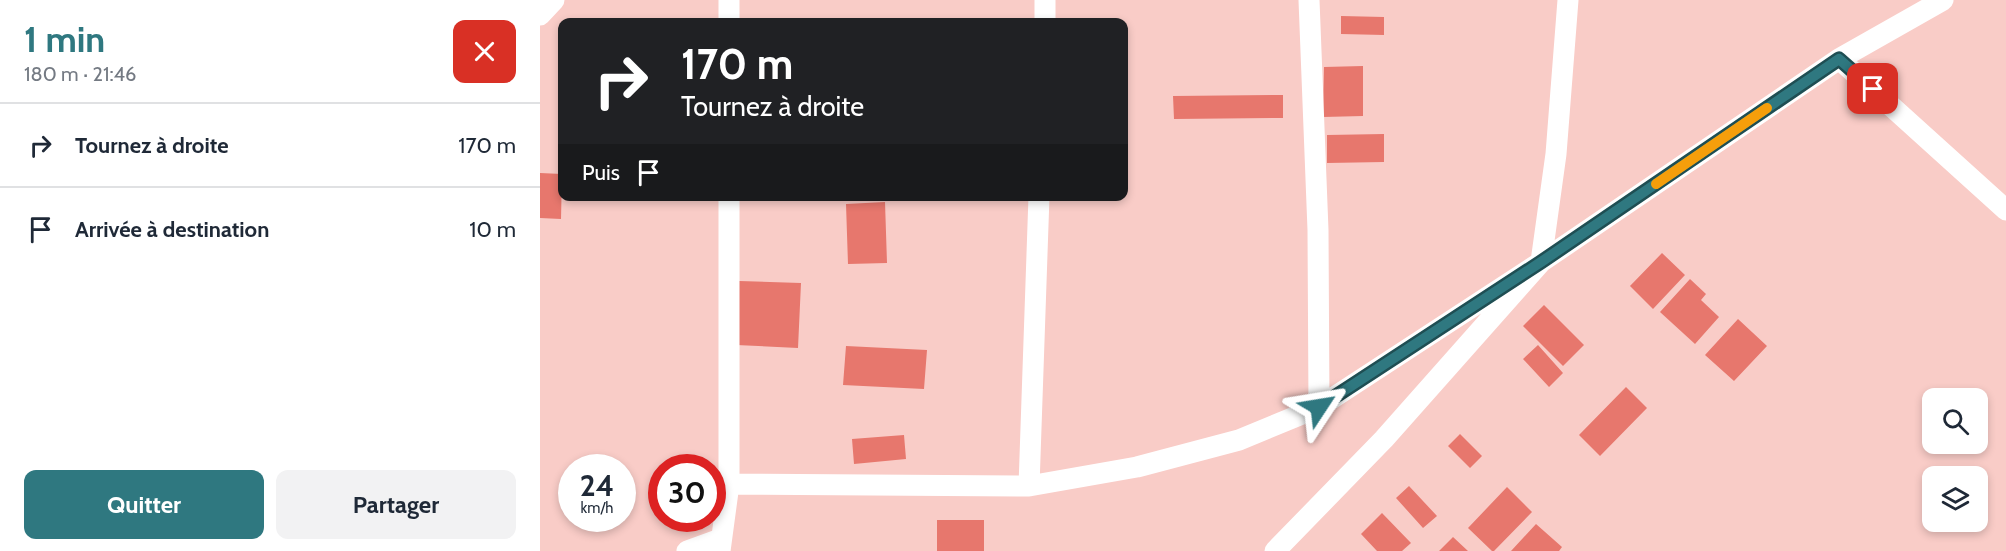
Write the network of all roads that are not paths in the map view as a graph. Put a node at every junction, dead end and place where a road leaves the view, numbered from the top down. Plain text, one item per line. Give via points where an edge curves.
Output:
1 (554, 0) edge
2 (729, 0) edge
3 (1045, 0) edge
4 (1309, 0) edge
5 (1568, 0) edge
6 (1943, 0) edge
7 (540, 15) edge
8 (729, 18) edge
9 (1045, 18) edge
10 (1839, 59) junction
11 (729, 201) edge
12 (1039, 201) edge
13 (2006, 210) edge
14 (1541, 262) junction
15 (1319, 407) junction
16 (729, 484) junction
17 (1029, 486) junction
18 (720, 545) edge
19 (687, 551) edge
20 (1275, 551) edge

1 - 7 street
2 - 8 street
3 - 9 street
4 - 15 street via 1318,230
5 - 14 street via 1556,154
6 - 10 street
10 - 13 street
10 - 14 street
11 - 16 street
12 - 17 street
14 - 15 street
14 - 20 street via 1384,439
15 - 17 street via 1239,440 1137,467
16 - 17 street
16 - 18 street
18 - 19 street

